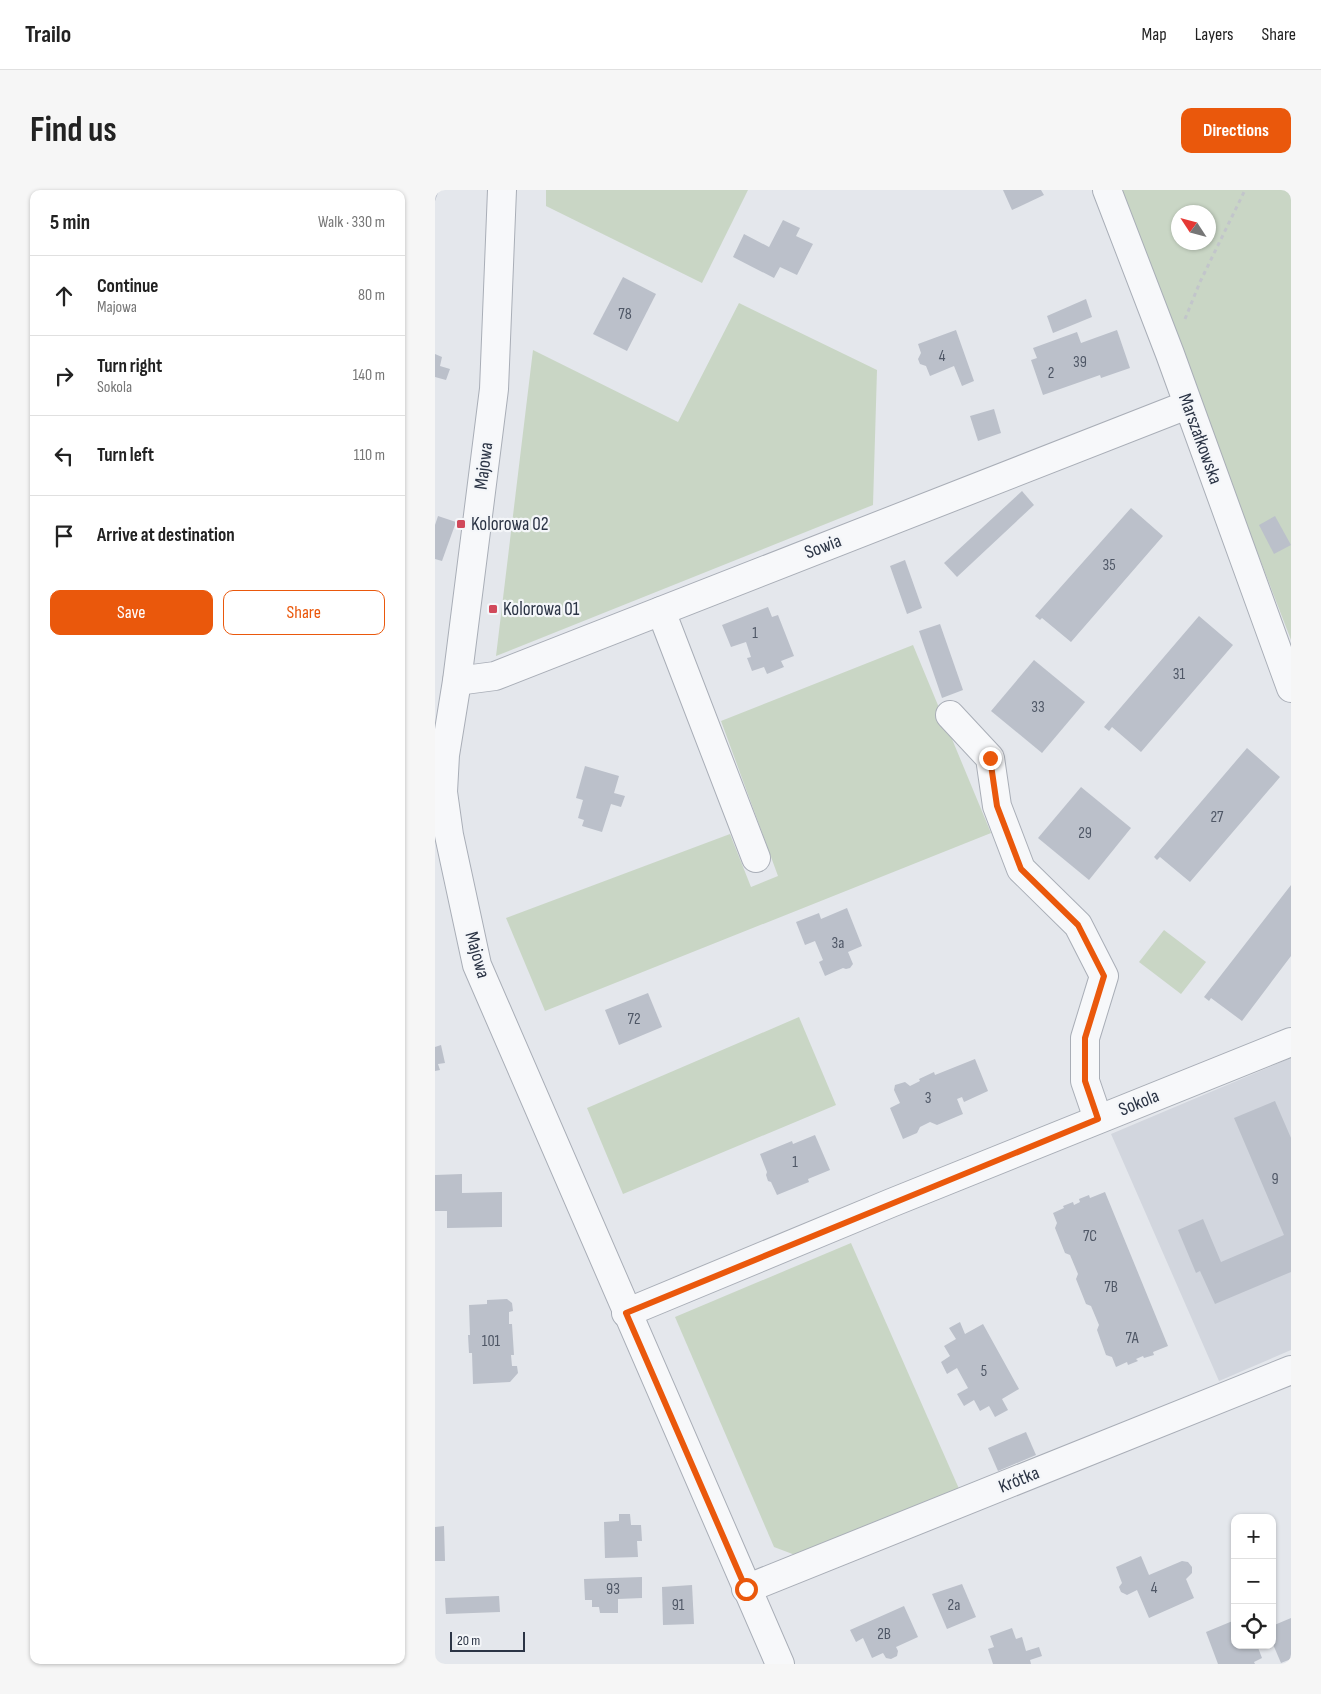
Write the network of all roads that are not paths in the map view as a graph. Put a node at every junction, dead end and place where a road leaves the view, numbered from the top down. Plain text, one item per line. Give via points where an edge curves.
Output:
1 (502, 190) edge
2 (1107, 190) edge
3 (1187, 405) junction
4 (661, 611) junction
5 (457, 680) junction
6 (1291, 688) edge
7 (951, 715) dead end
8 (440, 754) edge
9 (756, 858) dead end
10 (1291, 1042) edge
11 (1098, 1119) junction
12 (626, 1313) junction
13 (1291, 1370) edge
14 (746, 1589) junction
15 (780, 1664) edge

1 - 5 street, Majowa via 494,389
2 - 3 street, Marszałkowska
3 - 4 street, Sowia
3 - 6 street, Marszałkowska
4 - 5 street, Sowia via 495,676
4 - 9 street
5 - 8 street, Majowa
7 - 11 street via 990,758 997,806 1021,869 1078,925 1104,976 1085,1038 1085,1081
8 - 12 street, Majowa via 449,835 477,965
10 - 11 street, Sokola
11 - 12 street, Sokola
12 - 14 street, Majowa
13 - 14 street, Krótka
14 - 15 street, Majowa

